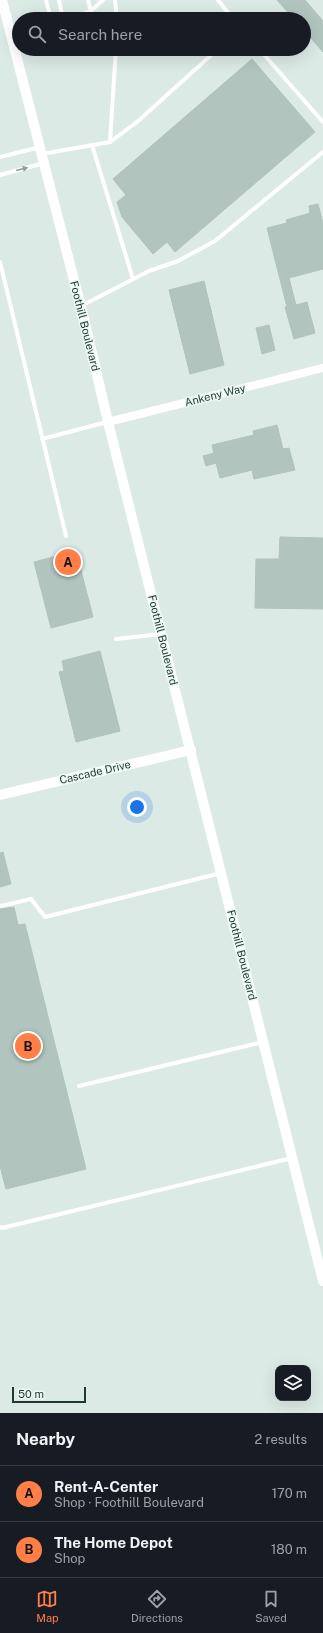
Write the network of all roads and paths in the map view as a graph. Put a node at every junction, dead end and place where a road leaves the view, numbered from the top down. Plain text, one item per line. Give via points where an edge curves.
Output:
1 (2, 0) edge
2 (46, 0) edge
3 (59, 0) edge
4 (88, 0) edge
5 (103, 0) edge
6 (115, 0) edge
7 (218, 0) edge
8 (91, 11) joint
9 (49, 12) edge
10 (62, 12) edge
11 (116, 12) edge
12 (227, 12) edge
13 (12, 27) edge
14 (20, 56) edge
15 (116, 56) edge
16 (210, 56) edge
17 (265, 56) edge
18 (323, 122) edge
19 (110, 142) junction
20 (92, 145) junction
21 (323, 152) edge
22 (42, 155) junction
23 (0, 158) edge
24 (0, 175) edge
25 (0, 262) edge
26 (133, 279) junction
27 (81, 306) junction
28 (323, 368) edge
29 (108, 422) junction
30 (42, 439) junction
31 (66, 536) dead end
32 (161, 634) junction
33 (116, 639) dead end
34 (191, 750) junction
35 (0, 795) edge
36 (221, 872) junction
37 (0, 906) edge
38 (263, 1042) junction
39 (79, 1086) dead end
40 (292, 1158) junction
41 (0, 1227) edge
42 (323, 1281) edge

1 - 13 street, Foothill Boulevard
2 - 9 lane
3 - 10 lane
4 - 8 lane
5 - 8 lane
6 - 11 lane
7 - 12 lane
14 - 22 street, Foothill Boulevard
15 - 19 lane
16 - 19 lane via 137,122
17 - 18 lane
19 - 20 lane
20 - 22 lane
20 - 26 lane
21 - 26 lane via 215,241 178,261
22 - 23 lane
24 -> 22 lane
22 - 27 street, Foothill Boulevard
25 - 30 lane
26 - 27 lane
27 - 29 street, Foothill Boulevard
28 - 29 street, Ankeny Way
29 - 30 lane
29 - 32 street, Foothill Boulevard
30 - 31 lane
32 - 33 lane
32 - 34 street, Foothill Boulevard
34 - 35 street, Cascade Drive
34 - 36 street, Foothill Boulevard
36 - 37 lane via 45,917 30,898
36 - 38 street, Foothill Boulevard
38 - 39 lane
38 - 40 street, Foothill Boulevard
40 - 41 lane
40 - 42 street, Foothill Boulevard

